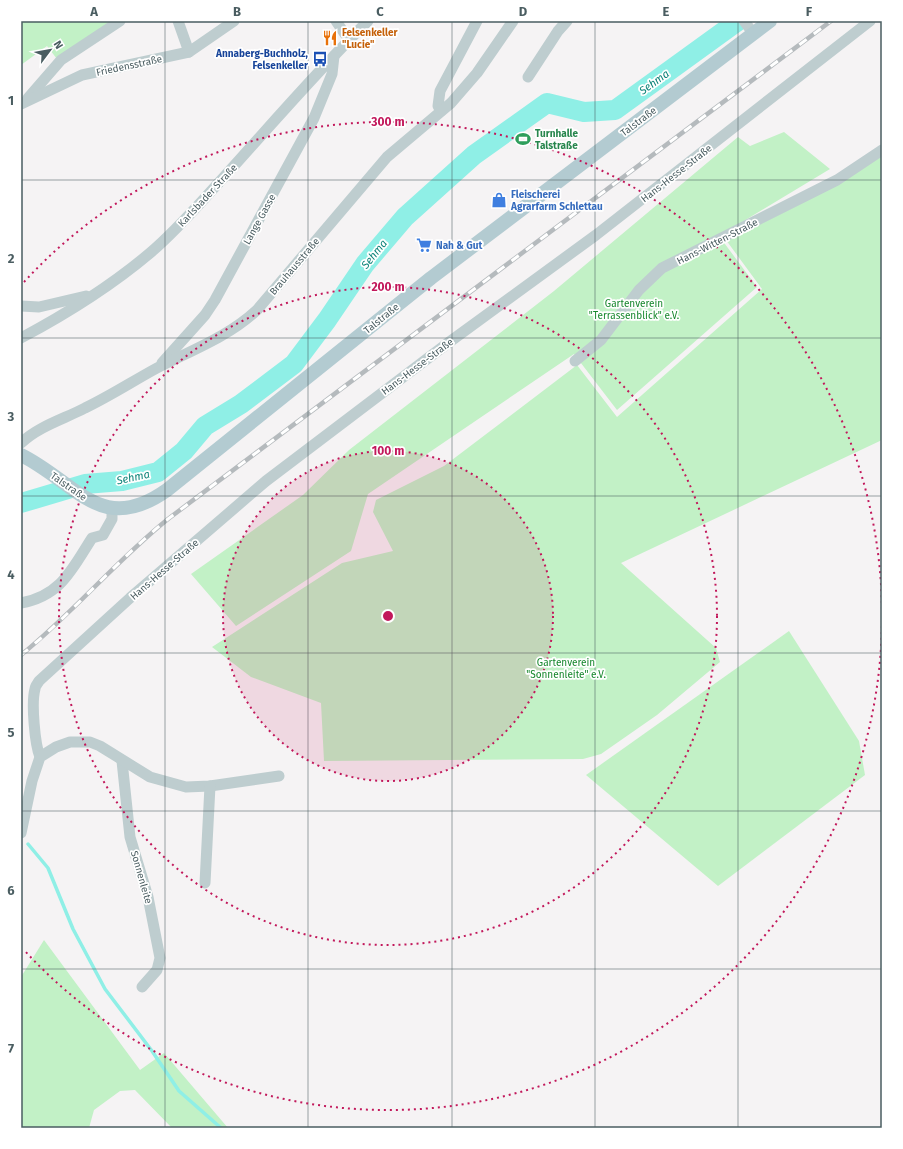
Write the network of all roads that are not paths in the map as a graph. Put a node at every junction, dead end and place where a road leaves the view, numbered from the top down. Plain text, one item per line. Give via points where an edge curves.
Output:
1 (120, 21) edge
2 (178, 21) edge
3 (234, 21) edge
4 (336, 21) edge
5 (368, 21) edge
6 (478, 21) edge
7 (513, 21) edge
8 (567, 21) edge
9 (770, 21) edge
10 (870, 21) edge
11 (749, 27) edge
12 (349, 40) junction
13 (189, 52) junction
14 (334, 56) junction
15 (528, 77) dead end
16 (23, 103) edge
17 (441, 111) junction
18 (882, 150) edge
19 (91, 296) junction
20 (21, 306) edge
21 (21, 338) edge
22 (575, 361) dead end
23 (158, 368) junction
24 (21, 443) edge
25 (21, 455) edge
26 (112, 509) junction
27 (21, 603) edge
28 (40, 757) junction
29 (122, 761) junction
30 (279, 776) dead end
31 (210, 786) junction
32 (21, 832) edge
33 (205, 883) dead end
34 (142, 987) dead end

1 - 16 street via 61,60
2 - 13 street
3 - 13 street, Friedensstraße
4 - 12 street
5 - 12 street, Karlsbader Straße
6 - 17 street via 440,91 438,106
7 - 17 street, Brauhausstraße via 477,73
8 - 15 street
9 - 11 main road, Talstraße
10 - 28 street, Hans-Hesse-Straße via 596,235 313,444 130,598 39,681 35,688 34,729 36,748
11 - 26 main road, Talstraße via 167,490 136,508
12 - 14 street, Karlsbader Straße
13 - 16 street, Friedensstraße via 82,75
14 - 19 street, Karlsbader Straße via 177,228 149,253
14 - 23 street, Lange Gasse via 332,74 314,118 215,300
17 - 23 street, Brauhausstraße via 387,157 244,322 224,336
18 - 22 street, Hans-Witten-Straße via 837,180 662,268 639,290 601,340
19 - 20 street via 39,307
19 - 21 street, Karlsbader Straße
23 - 24 street, Brauhausstraße via 30,435
25 - 26 main road, Talstraße via 47,470 84,498
26 - 27 street via 112,519 103,535 92,538 63,582 48,595
28 - 29 street via 70,742 90,742
28 - 32 street
29 - 31 street via 165,783 186,787
29 - 34 street, Sonnenleite via 130,837 148,897 160,958 157,970
30 - 31 street
31 - 33 street

